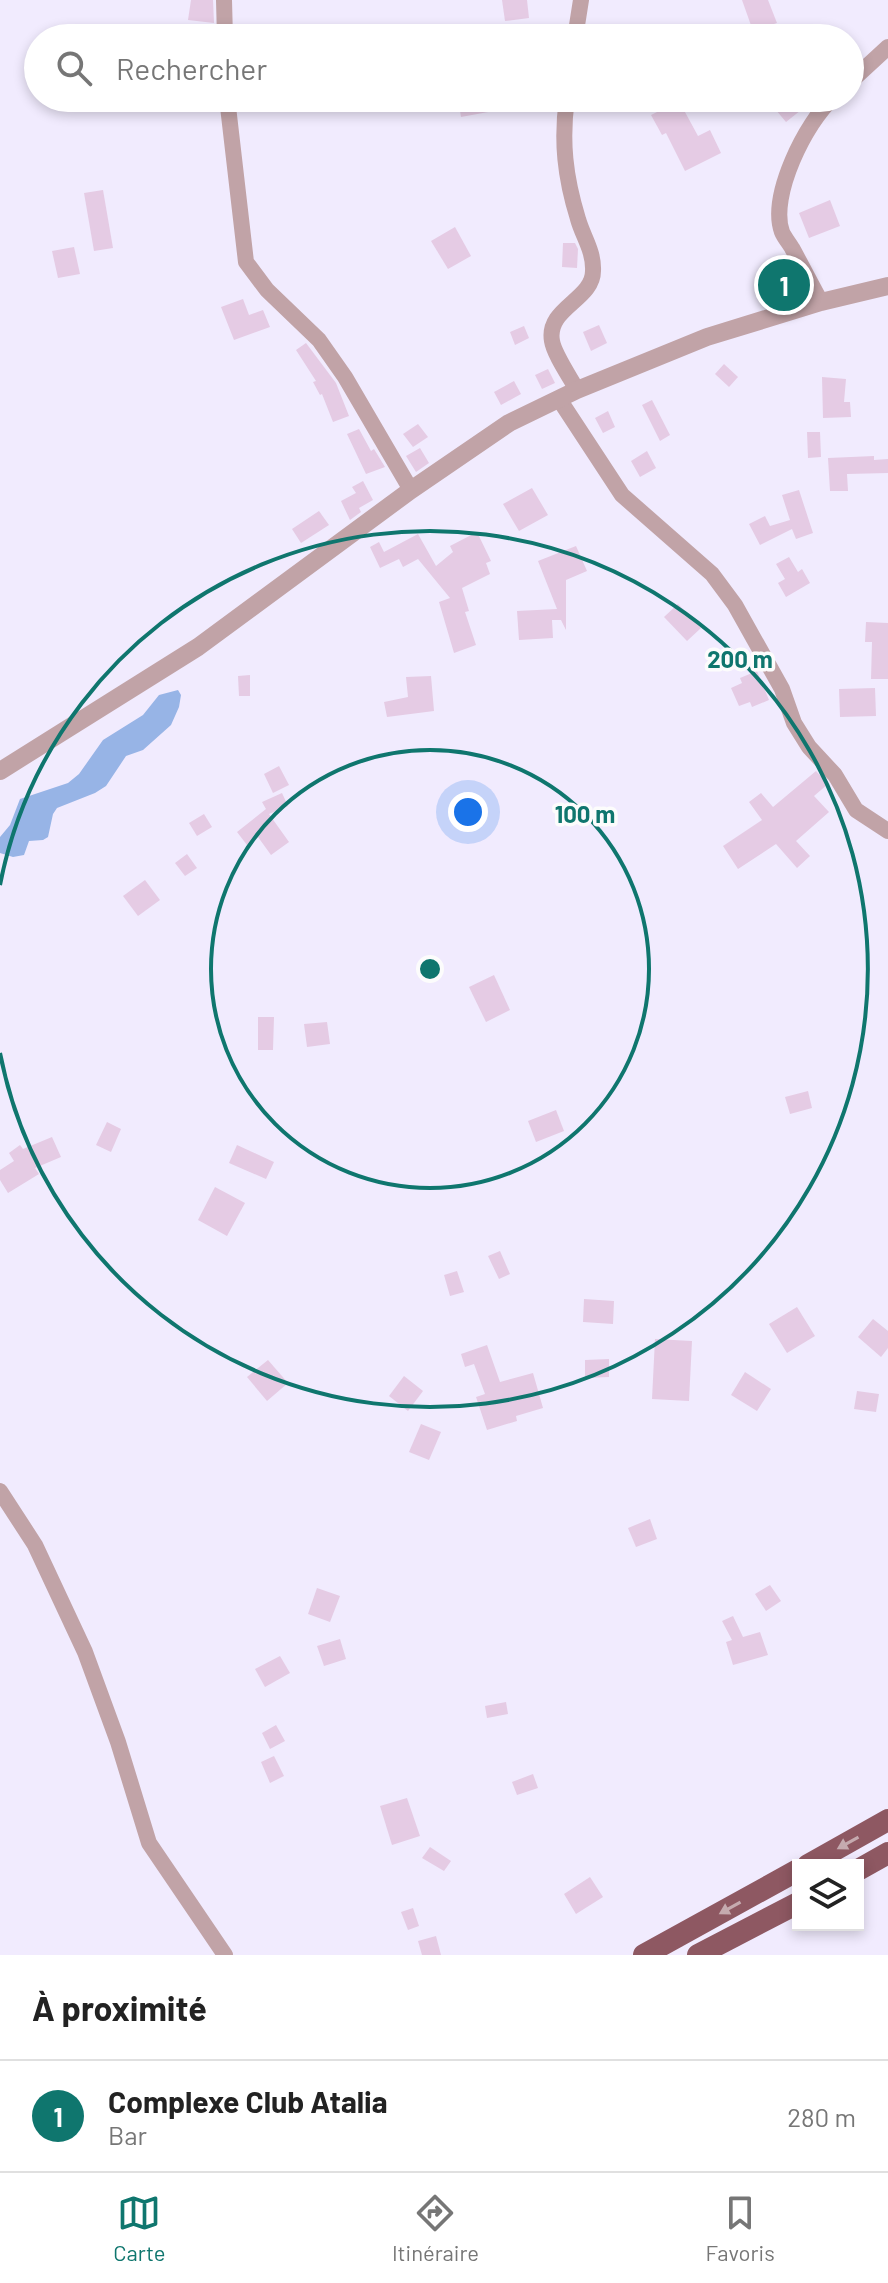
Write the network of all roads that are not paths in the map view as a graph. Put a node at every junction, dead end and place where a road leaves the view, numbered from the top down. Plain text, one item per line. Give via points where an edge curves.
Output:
1 (224, 0) edge
2 (581, 0) edge
3 (225, 24) edge
4 (577, 24) edge
5 (888, 47) edge
6 (864, 69) edge
7 (228, 112) edge
8 (565, 112) edge
9 (819, 112) edge
10 (888, 286) edge
11 (821, 302) junction
12 (577, 390) junction
13 (559, 399) junction
14 (411, 490) junction
15 (0, 771) edge
16 (888, 831) edge
17 (0, 1491) edge
18 (888, 1820) edge
19 (888, 1853) edge
20 (819, 1859) edge
21 (864, 1867) edge
22 (792, 1873) edge
23 (792, 1906) edge
24 (225, 1955) edge
25 (644, 1955) edge
26 (698, 1955) edge

1 - 3 street
2 - 4 street
5 - 6 street
7 - 14 street via 246,262 319,340
8 - 12 street via 566,168 578,221 593,255 593,276 551,328 552,345
9 - 11 street via 792,159 783,188 781,231
10 - 11 street
11 - 12 street via 707,337
12 - 13 street
13 - 14 street via 509,423
13 - 16 street via 622,495 712,574 735,605 809,747 835,775 856,810
14 - 15 street via 198,647
17 - 24 street via 35,1545 85,1652 149,1843
18 -> 20 highway
19 - 21 highway
22 -> 25 highway
23 - 26 highway

